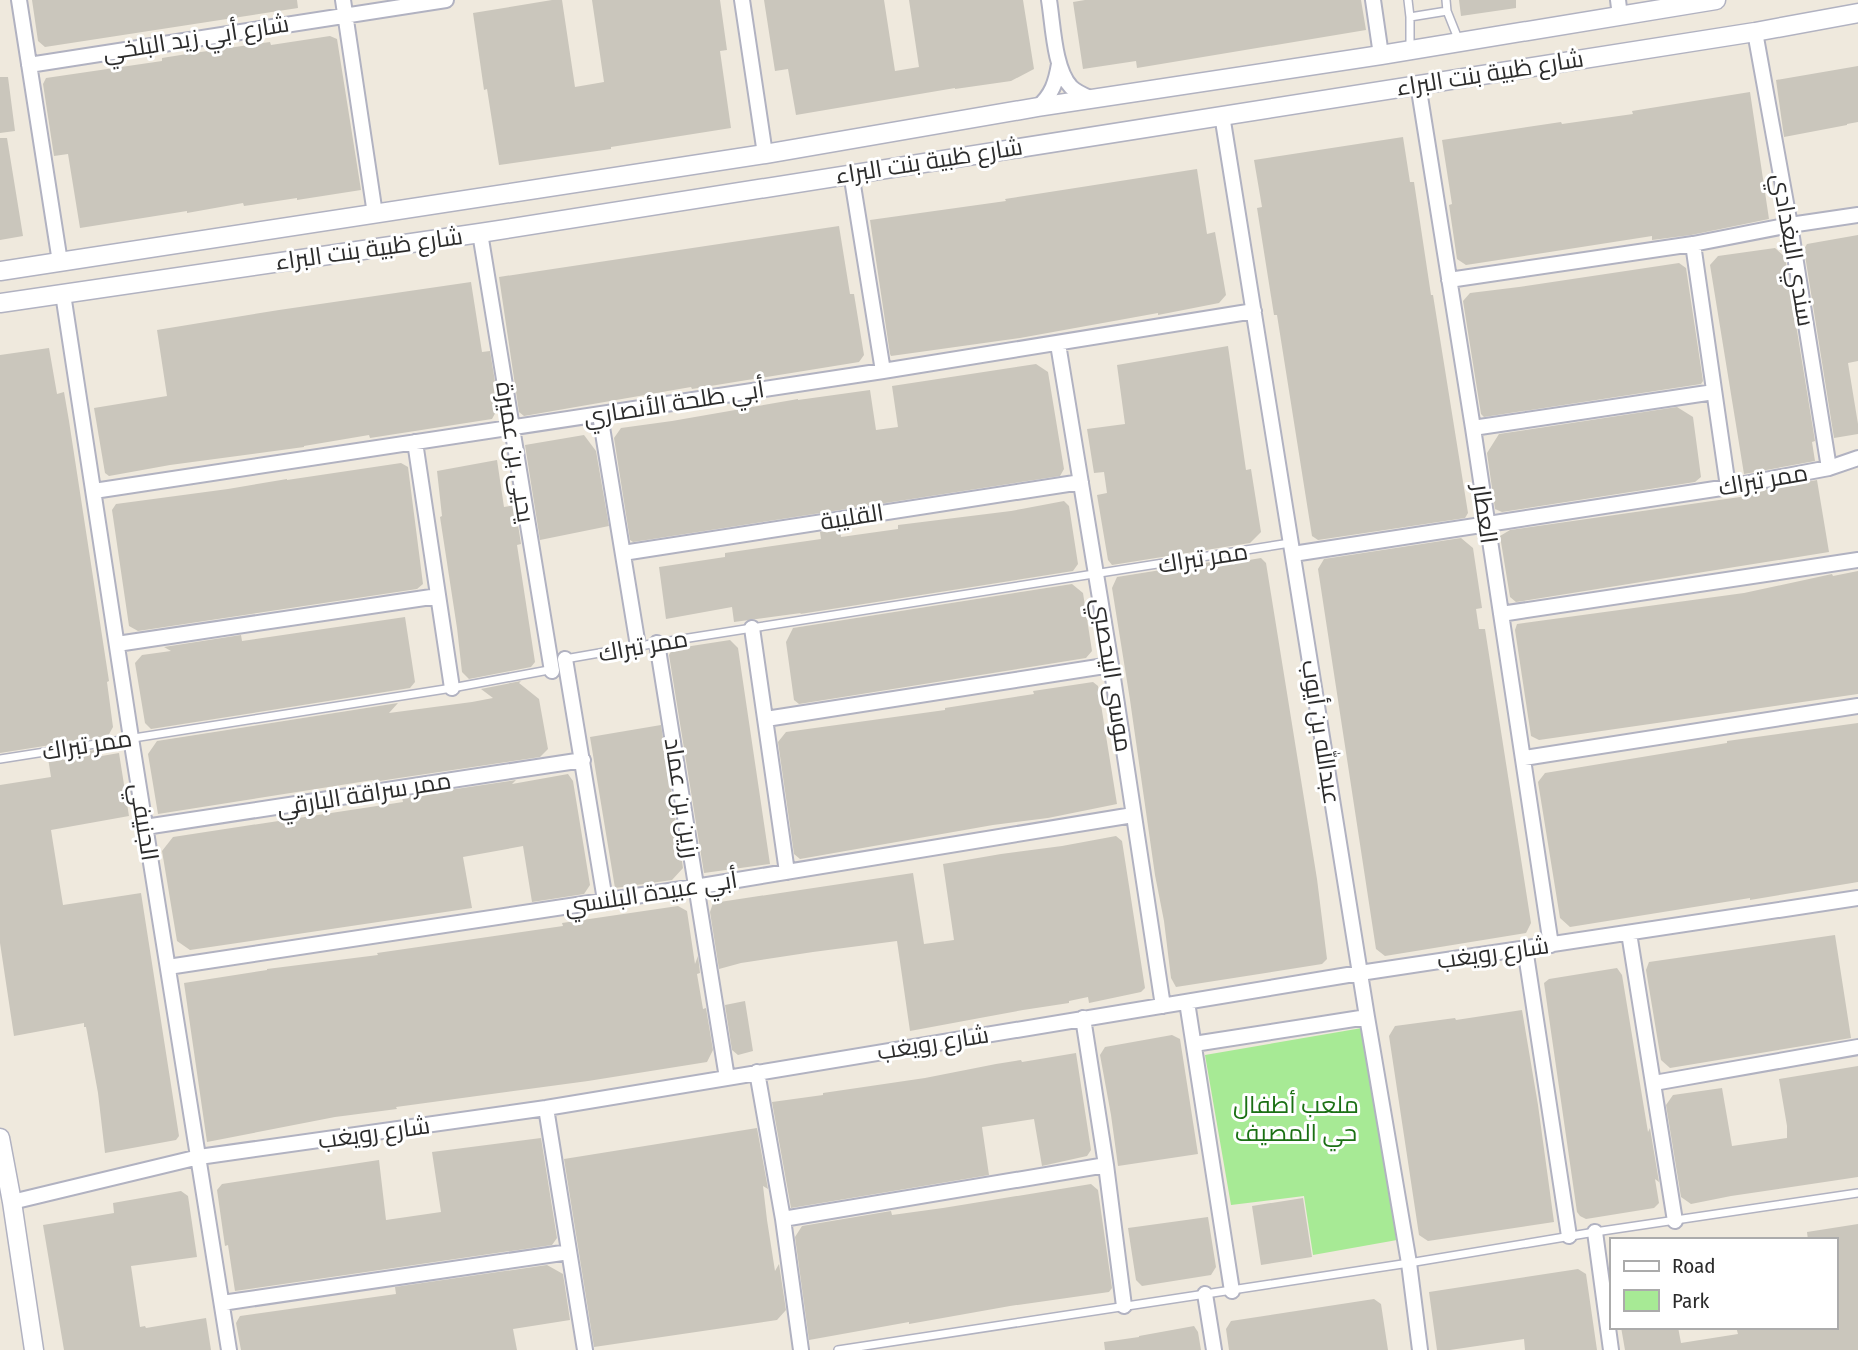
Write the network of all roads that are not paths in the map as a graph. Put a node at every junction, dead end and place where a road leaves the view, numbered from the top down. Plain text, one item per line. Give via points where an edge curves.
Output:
1 (19, 0) edge
2 (443, 0) edge
3 (742, 0) edge
4 (1049, 0) edge
5 (1373, 0) edge
6 (1408, 0) edge
7 (1446, 0) edge
8 (1716, 0) edge
9 (344, 7) edge
10 (1619, 8) edge
11 (1447, 11) junction
12 (1858, 13) edge
13 (1410, 17) junction
14 (1755, 32) junction
15 (1460, 42) junction
16 (1410, 50) junction
17 (1381, 55) junction
18 (1059, 64) junction
19 (29, 65) junction
20 (1418, 84) junction
21 (1090, 98) junction
22 (1038, 107) junction
23 (1222, 115) junction
24 (765, 154) junction
25 (851, 173) junction
26 (375, 214) junction
27 (1858, 215) edge
28 (1790, 225) junction
29 (480, 233) junction
30 (1693, 244) junction
31 (60, 262) junction
32 (0, 271) edge
33 (1449, 280) junction
34 (63, 293) junction
35 (0, 303) edge
36 (1254, 311) junction
37 (1058, 344) junction
38 (883, 371) junction
39 (1714, 392) junction
40 (600, 415) junction
41 (510, 427) junction
42 (1473, 428) junction
43 (415, 442) junction
44 (1858, 460) edge
45 (1829, 468) junction
46 (1081, 482) junction
47 (1728, 487) junction
48 (94, 491) junction
49 (1486, 524) junction
50 (1292, 549) junction
51 (622, 553) junction
52 (1858, 560) edge
53 (1096, 575) junction
54 (438, 596) junction
55 (1501, 614) junction
56 (752, 628) junction
57 (657, 643) junction
58 (117, 644) junction
59 (638, 646) junction
60 (565, 659) junction
61 (1111, 664) junction
62 (552, 671) junction
63 (452, 688) junction
64 (1858, 706) edge
65 (765, 719) junction
66 (131, 738) junction
67 (1524, 758) junction
68 (0, 759) edge
69 (583, 760) junction
70 (1133, 815) junction
71 (145, 827) junction
72 (787, 872) junction
73 (695, 887) junction
74 (1858, 898) edge
75 (605, 900) junction
76 (1629, 933) junction
77 (1551, 945) junction
78 (1525, 948) junction
79 (168, 967) junction
80 (1360, 973) junction
81 (1187, 1002) junction
82 (1163, 1006) junction
83 (1367, 1017) junction
84 (1083, 1018) junction
85 (1194, 1044) junction
86 (1858, 1047) edge
87 (757, 1072) junction
88 (727, 1078) junction
89 (1654, 1083) junction
90 (546, 1108) junction
91 (0, 1138) edge
92 (199, 1157) junction
93 (1106, 1165) junction
94 (1858, 1193) edge
95 (12, 1202) junction
96 (783, 1219) junction
97 (1675, 1221) junction
98 (1595, 1232) junction
99 (1569, 1237) junction
100 (569, 1252) junction
101 (1409, 1264) junction
102 (1232, 1291) junction
103 (1205, 1294) junction
104 (222, 1303) junction
105 (1124, 1306) junction
106 (34, 1350) edge
107 (229, 1350) edge
108 (585, 1350) edge
109 (801, 1350) edge
110 (838, 1350) edge
111 (1214, 1350) edge
112 (1420, 1350) edge
113 (1611, 1350) edge

1 - 19 street
2 - 9 street, شارع أبي زيد البلخي
3 - 24 street
4 - 18 street
5 - 17 street
6 - 13 lane
7 - 11 lane
8 - 10 street, شارع ظبية بنت البراء
9 - 19 street, شارع أبي زيد البلخي
9 - 26 street
10 - 15 street, شارع ظبية بنت البراء
11 - 13 lane
11 - 15 lane
12 - 14 street, شارع ظبية بنت البراء
13 - 16 lane
14 - 20 street, شارع ظبية بنت البراء
14 - 28 street, سندي البغدادي
15 - 16 street, شارع ظبية بنت البراء
16 - 17 street, شارع ظبية بنت البراء
17 - 21 street, شارع ظبية بنت البراء
18 - 21 street via 1067,83
18 - 22 street via 1055,85
19 - 31 street
20 - 23 street, شارع ظبية بنت البراء
20 - 33 street, العطار
21 - 22 street, شارع ظبية بنت البراء
22 - 24 street, شارع ظبية بنت البراء
23 - 25 street, شارع ظبية بنت البراء
23 - 36 street, عبدالله بن أيوب
24 - 26 street, شارع ظبية بنت البراء
25 - 29 street, شارع ظبية بنت البراء
25 - 38 street
26 - 31 street, شارع ظبية بنت البراء
27 - 28 street
28 - 30 street
28 - 45 street, سندي البغدادي
29 - 34 street, شارع ظبية بنت البراء
29 - 41 street, يحيى بن عميرة
30 - 33 street
30 - 39 street
31 - 32 street, شارع ظبية بنت البراء
33 - 42 street, العطار
34 - 35 street, شارع ظبية بنت البراء
34 - 48 street, الجنيفي
36 - 37 street, أبي طلحة الأنصاري
36 - 50 street, عبدالله بن أيوب
37 - 38 street, أبي طلحة الأنصاري
37 - 46 street, موسى اليحصبي
38 - 40 street, أبي طلحة الأنصاري
39 - 42 street
39 - 47 street
40 - 41 street, أبي طلحة الأنصاري
40 - 51 street
41 - 43 street, أبي طلحة الأنصاري
41 - 62 street, يحيى بن عميرة
42 - 49 street, العطار
43 - 48 street, أبي طلحة الأنصاري
43 - 54 street
44 - 45 street, ممر تبراك
45 - 47 street, ممر تبراك
46 - 51 street, القليبة
46 - 53 street, موسى اليحصبي
47 - 49 street, ممر تبراك
48 - 58 street, الجنيفي
49 - 50 street, ممر تبراك
49 - 55 street, العطار
50 - 53 lane, ممر تبراك
50 - 80 street, عبدالله بن أيوب
51 - 59 street
52 - 55 street
53 - 56 lane, ممر تبراك
53 - 61 street, موسى اليحصبي
54 - 58 street
54 - 63 street
55 - 67 street, العطار
56 - 57 lane, ممر تبراك
56 - 65 street
57 - 59 lane, ممر تبراك
57 - 73 street, رزين بن عماد
58 - 66 street, الجنيفي
59 - 60 lane, ممر تبراك
60 - 62 lane, ممر تبراك
60 - 69 street
61 - 65 street
61 - 70 street, موسى اليحصبي
62 - 63 lane, ممر تبراك
63 - 66 lane, ممر تبراك
64 - 67 street
65 - 72 street
66 - 68 lane, ممر تبراك
66 - 71 street, الجنيفي
67 - 77 street, العطار
69 - 71 street, ممر سراقة البارقي
69 - 75 street
70 - 72 street, أبي عبيدة البلنسي
70 - 82 street, موسى اليحصبي
71 - 79 street, الجنيفي
72 - 73 street, أبي عبيدة البلنسي
73 - 75 street, أبي عبيدة البلنسي
73 - 88 street, رزين بن عماد
74 - 76 street, شارع رويغب
75 - 79 street, أبي عبيدة البلنسي
76 - 77 street, شارع رويغب
76 - 89 street
77 - 78 street, شارع رويغب
78 - 80 street, شارع رويغب
78 - 99 street
79 - 92 street, الجنيفي
80 - 81 street, شارع رويغب
80 - 83 street, عبدالله بن أيوب
81 - 82 street, شارع رويغب
81 - 85 street
82 - 84 street, شارع رويغب
83 - 85 street
83 - 101 street, عبدالله بن أيوب
84 - 87 street, شارع رويغب
84 - 93 street
85 - 102 street
86 - 89 street
87 - 88 street, شارع رويغب
87 - 96 street
88 - 90 street, شارع رويغب
89 - 97 street
90 - 92 street, شارع رويغب
90 - 100 street
91 - 95 street
92 - 95 street, شارع رويغب
92 - 104 street, الجنيفي
93 - 96 street
93 - 105 street
94 - 97 lane
95 - 106 street
96 - 109 street
97 - 98 lane
98 - 99 lane
98 - 113 street
99 - 101 lane
100 - 104 street
100 - 108 street
101 - 102 lane
101 - 112 street, عبدالله بن أيوب
102 - 103 lane
103 - 105 lane
103 - 111 street
104 - 107 street, الجنيفي
105 - 110 lane

